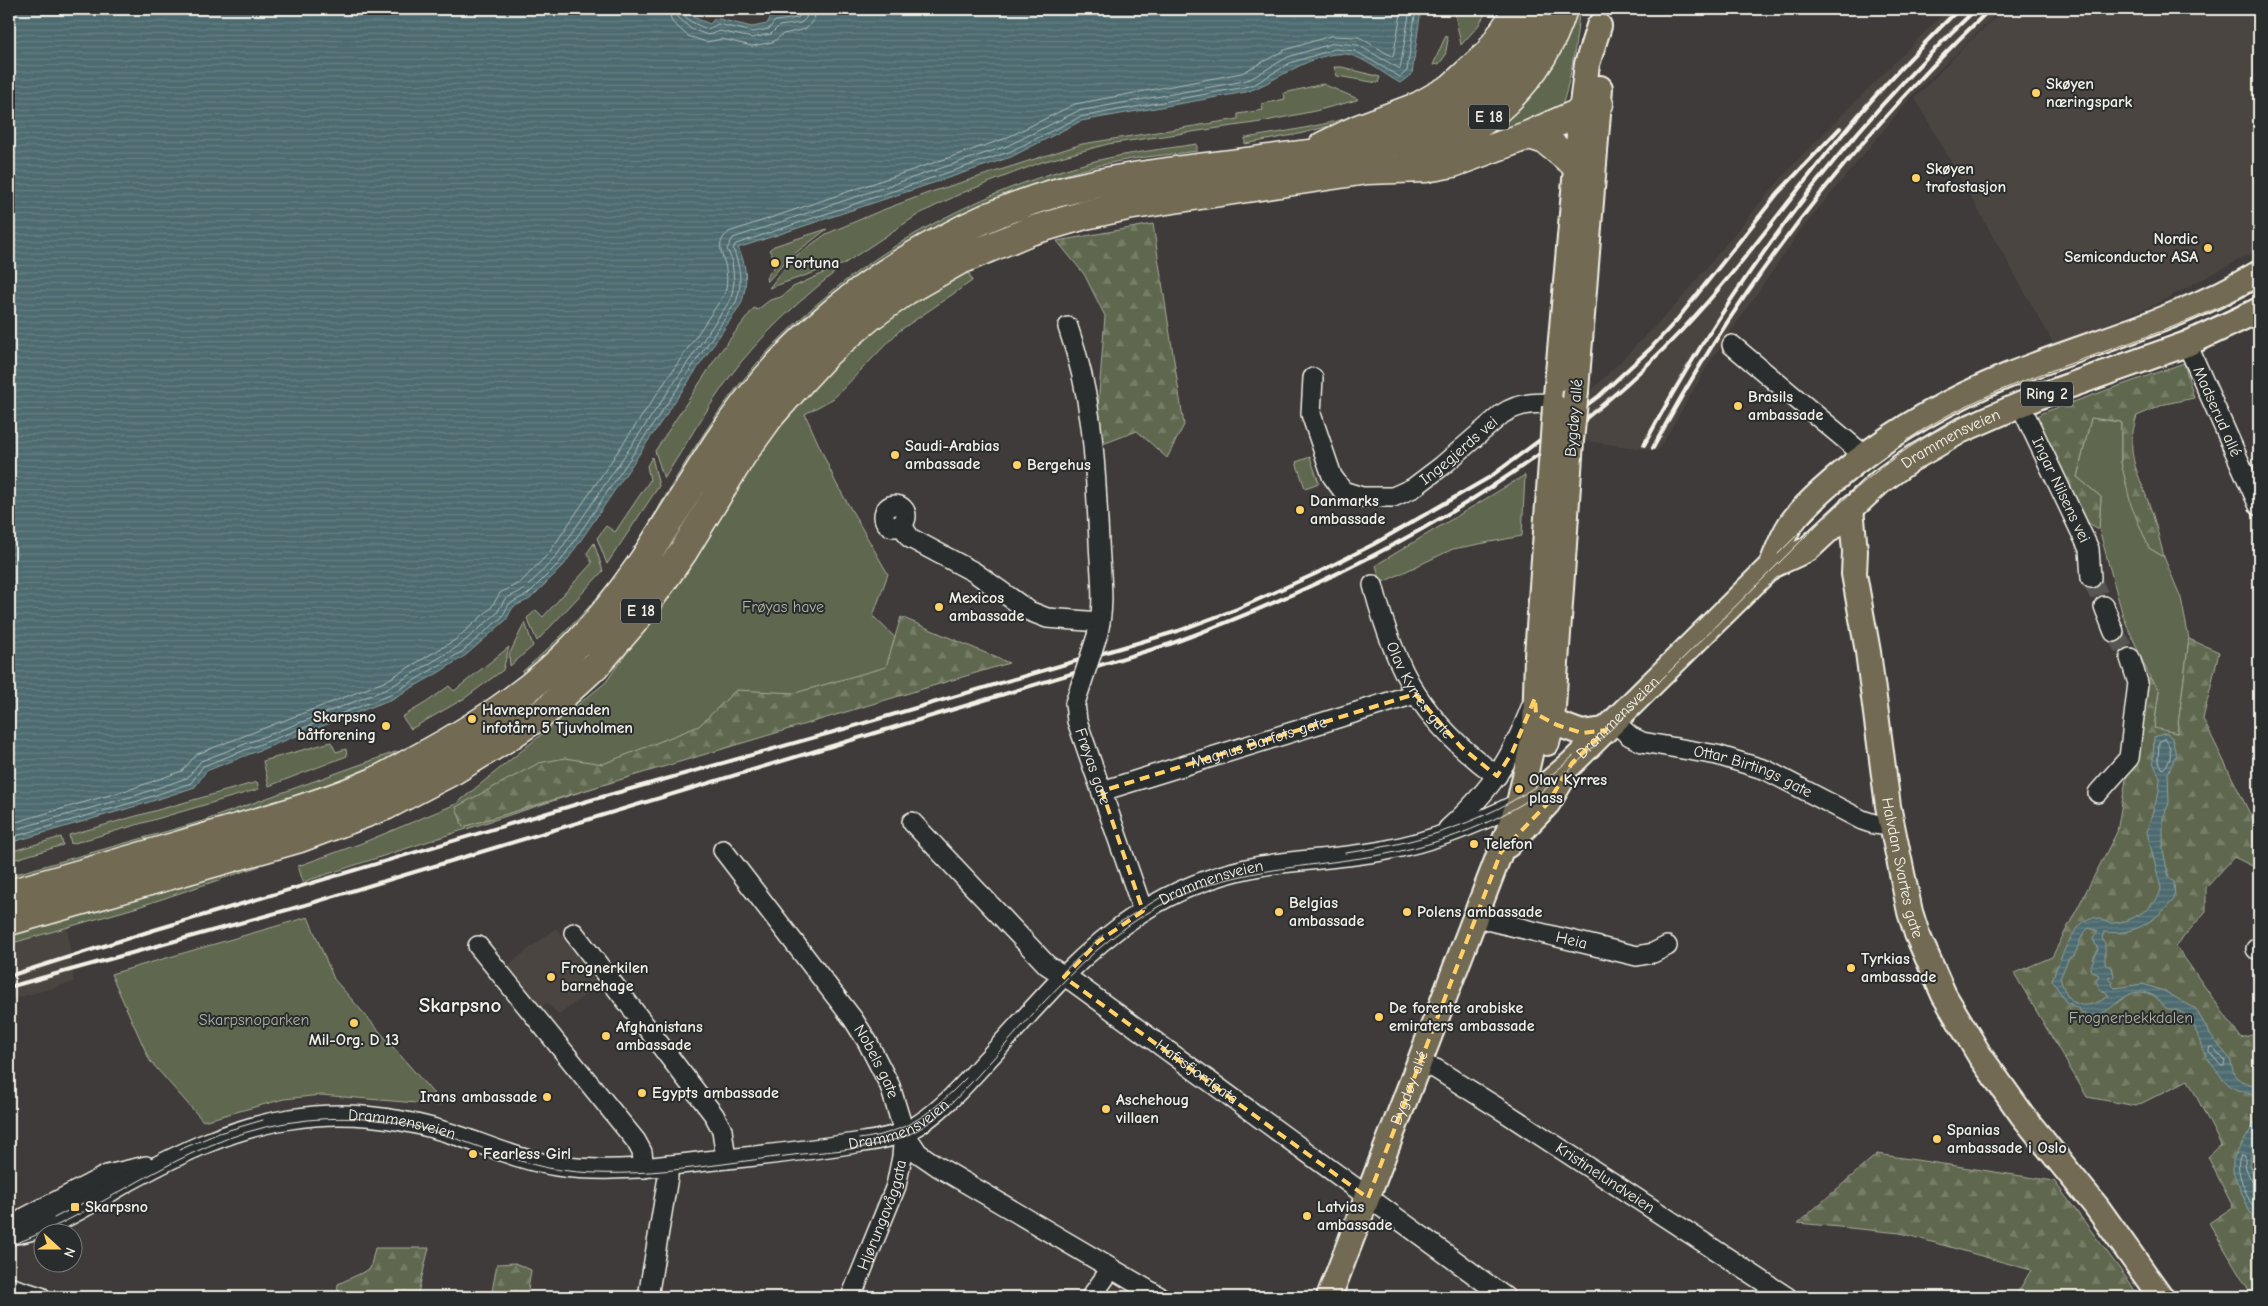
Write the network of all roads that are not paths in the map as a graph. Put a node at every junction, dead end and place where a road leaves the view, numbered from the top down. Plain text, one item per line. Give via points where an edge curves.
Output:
1 (1518, 9) edge
2 (1544, 9) edge
3 (1563, 9) edge
4 (1599, 18) edge
5 (1590, 108) junction
6 (1529, 135) junction
7 (1308, 153) junction
8 (1575, 164) junction
9 (1367, 170) junction
10 (2259, 273) edge
11 (2259, 310) edge
12 (1068, 327) dead end
13 (2187, 344) junction
14 (1732, 345) dead end
15 (1314, 378) dead end
16 (1564, 402) junction
17 (2020, 404) junction
18 (1865, 456) junction
19 (1826, 488) junction
20 (2259, 506) edge
21 (1851, 508) junction
22 (901, 524) dead end
23 (1828, 530) junction
24 (1771, 566) junction
25 (1854, 574) junction
26 (2091, 578) tunnel mouth
27 (1373, 585) dead end
28 (2104, 606) tunnel mouth
29 (1099, 629) junction
30 (2114, 632) tunnel mouth
31 (2130, 658) tunnel mouth
32 (1415, 694) junction
33 (1535, 698) junction
34 (1552, 722) junction
35 (1610, 726) junction
36 (1572, 763) junction
37 (1497, 776) junction
38 (1102, 792) junction
39 (2098, 793) dead end
40 (1519, 803) junction
41 (912, 822) dead end
42 (1891, 826) junction
43 (1442, 835) junction
44 (723, 850) dead end
45 (1501, 852) junction
46 (9, 894) edge
47 (1143, 911) junction
48 (1476, 915) junction
49 (9, 921) edge
50 (574, 933) dead end
51 (478, 946) dead end
52 (1667, 946) dead end
53 (1064, 976) junction
54 (1420, 1064) junction
55 (904, 1132) junction
56 (726, 1159) junction
57 (162, 1163) junction
58 (668, 1165) junction
59 (644, 1168) junction
60 (1368, 1198) junction
61 (9, 1231) edge
62 (9, 1235) edge
63 (1111, 1269) junction
64 (9, 1287) edge
65 (41, 1297) edge
66 (648, 1297) edge
67 (851, 1297) edge
68 (1091, 1297) edge
69 (1160, 1297) edge
70 (1329, 1297) edge
71 (1505, 1297) edge
72 (1787, 1297) edge
73 (2161, 1297) edge

1 - 7 highway via 1489,53 1450,88 1411,110 1358,129
2 - 7 highway, E 18 via 1501,76 1474,102 1449,119 1388,144
3 - 9 highway, E 18 via 1536,67 1482,123 1437,148
4 - 5 main road, Bygdøy allé via 1587,64
5 - 6 highway
5 - 8 main road, Bygdøy allé
5 - 16 main road, Bygdøy allé
6 - 8 highway via 1545,140
6 - 9 highway via 1439,166
7 - 46 highway, E 18 via 1126,179 1053,194 979,222 917,253 859,290 828,316 750,396 615,602 541,679 494,715 376,781 336,796 295,811
8 - 16 main road, Bygdøy allé
9 - 49 highway, E 18 via 1085,215 1030,231 933,274 872,315 828,352 770,416 635,620 596,664 547,710 454,770 385,806 300,838
10 - 18 main road, Drammensveien / Ring 2 via 2173,315 2006,376 1969,393 1893,435
11 - 13 main road, Drammensveien / Ring 2
12 - 29 street, Frøyas gate via 1085,384 1093,432 1102,602
13 - 17 main road, Drammensveien / Ring 2
13 - 20 street, Madserud allé
14 - 18 street
15 - 16 street, Ingegjerds vei via 1312,414 1332,476 1344,491 1370,498 1403,494 1513,407
16 - 33 main road, Bygdøy allé, bridge via 1552,457
16 - 34 main road, Bygdøy allé, bridge via 1572,441
17 - 21 main road, Drammensveien / Ring 2 via 1939,442 1880,482
17 - 26 street, Ingar Nilsens vei via 2089,549
18 - 19 main road, Drammensveien / Ring 2
19 - 23 main road via 1824,502
19 - 24 main road, Drammensveien via 1790,525
21 - 23 main road, Drammensveien / Ring 2
21 - 25 main road, Halvdan Svartes gate
22 - 29 street via 910,538 974,572 1029,611
23 - 24 main road, Drammensveien via 1808,548
23 - 25 main road, Halvdan Svartes gate
24 - 35 main road, Drammensveien
25 - 42 main road, Halvdan Svartes gate via 1868,652
27 - 32 street, Olav Kyrres gate via 1394,656
28 - 30 street
29 - 38 street, Frøyas gate, bridge via 1075,703 1076,721
31 - 39 street via 2138,683 2129,758
32 - 37 street, Olav Kyrres gate via 1455,741
32 - 38 street, Magnus Barfots gate
33 - 37 street via 1512,753
33 - 40 main road, Bygdøy allé via 1535,732
34 - 35 main road via 1582,733
34 - 40 main road, Bygdøy allé via 1540,764
35 - 36 main road, Drammensveien
35 - 42 street, Ottar Birtings gate via 1642,742 1750,765 1862,820
36 - 40 main road, Drammensveien
36 - 45 main road, Bygdøy allé via 1548,803
37 - 43 street via 1470,809
38 - 47 street, Frøyas gate
40 - 43 street, Drammensveien
40 - 45 main road, Bygdøy allé
41 - 53 street, Hafrsfjordgata via 1047,966
42 - 73 main road, Halvdan Svartes gate via 1910,912 1944,995 2004,1090 2096,1206
43 - 47 street, Drammensveien via 1383,851 1224,874
44 - 55 street, Nobels gate via 867,1041 890,1086
45 - 48 main road, Bygdøy allé
47 - 53 street, Drammensveien via 1099,941
48 - 52 street, Heia via 1637,956
48 - 54 main road, Bygdøy allé
50 - 56 street via 714,1115 722,1130
51 - 59 street via 636,1141 642,1152
53 - 55 street, Drammensveien via 947,1102
53 - 60 street, Hafrsfjordgata
54 - 60 main road, Bygdøy allé
54 - 72 street, Kristinelundveien via 1436,1069 1487,1101
55 - 56 street, Drammensveien via 865,1142
55 - 63 street, Nobels gate via 918,1152 937,1166
55 - 67 street, Hjørungavåggata via 896,1186
56 - 58 street, Drammensveien
57 - 59 street, Drammensveien via 204,1143 262,1124 349,1114 405,1121 555,1166 605,1170
57 - 61 street, Drammensveien via 107,1175 26,1217
57 - 62 street, Drammensveien via 38,1231
58 - 59 street, Drammensveien
58 - 66 street
60 - 70 main road, Bygdøy allé
60 - 71 street, Hafrsfjordgata
63 - 68 street
63 - 69 street, Nobels gate
64 - 65 street

